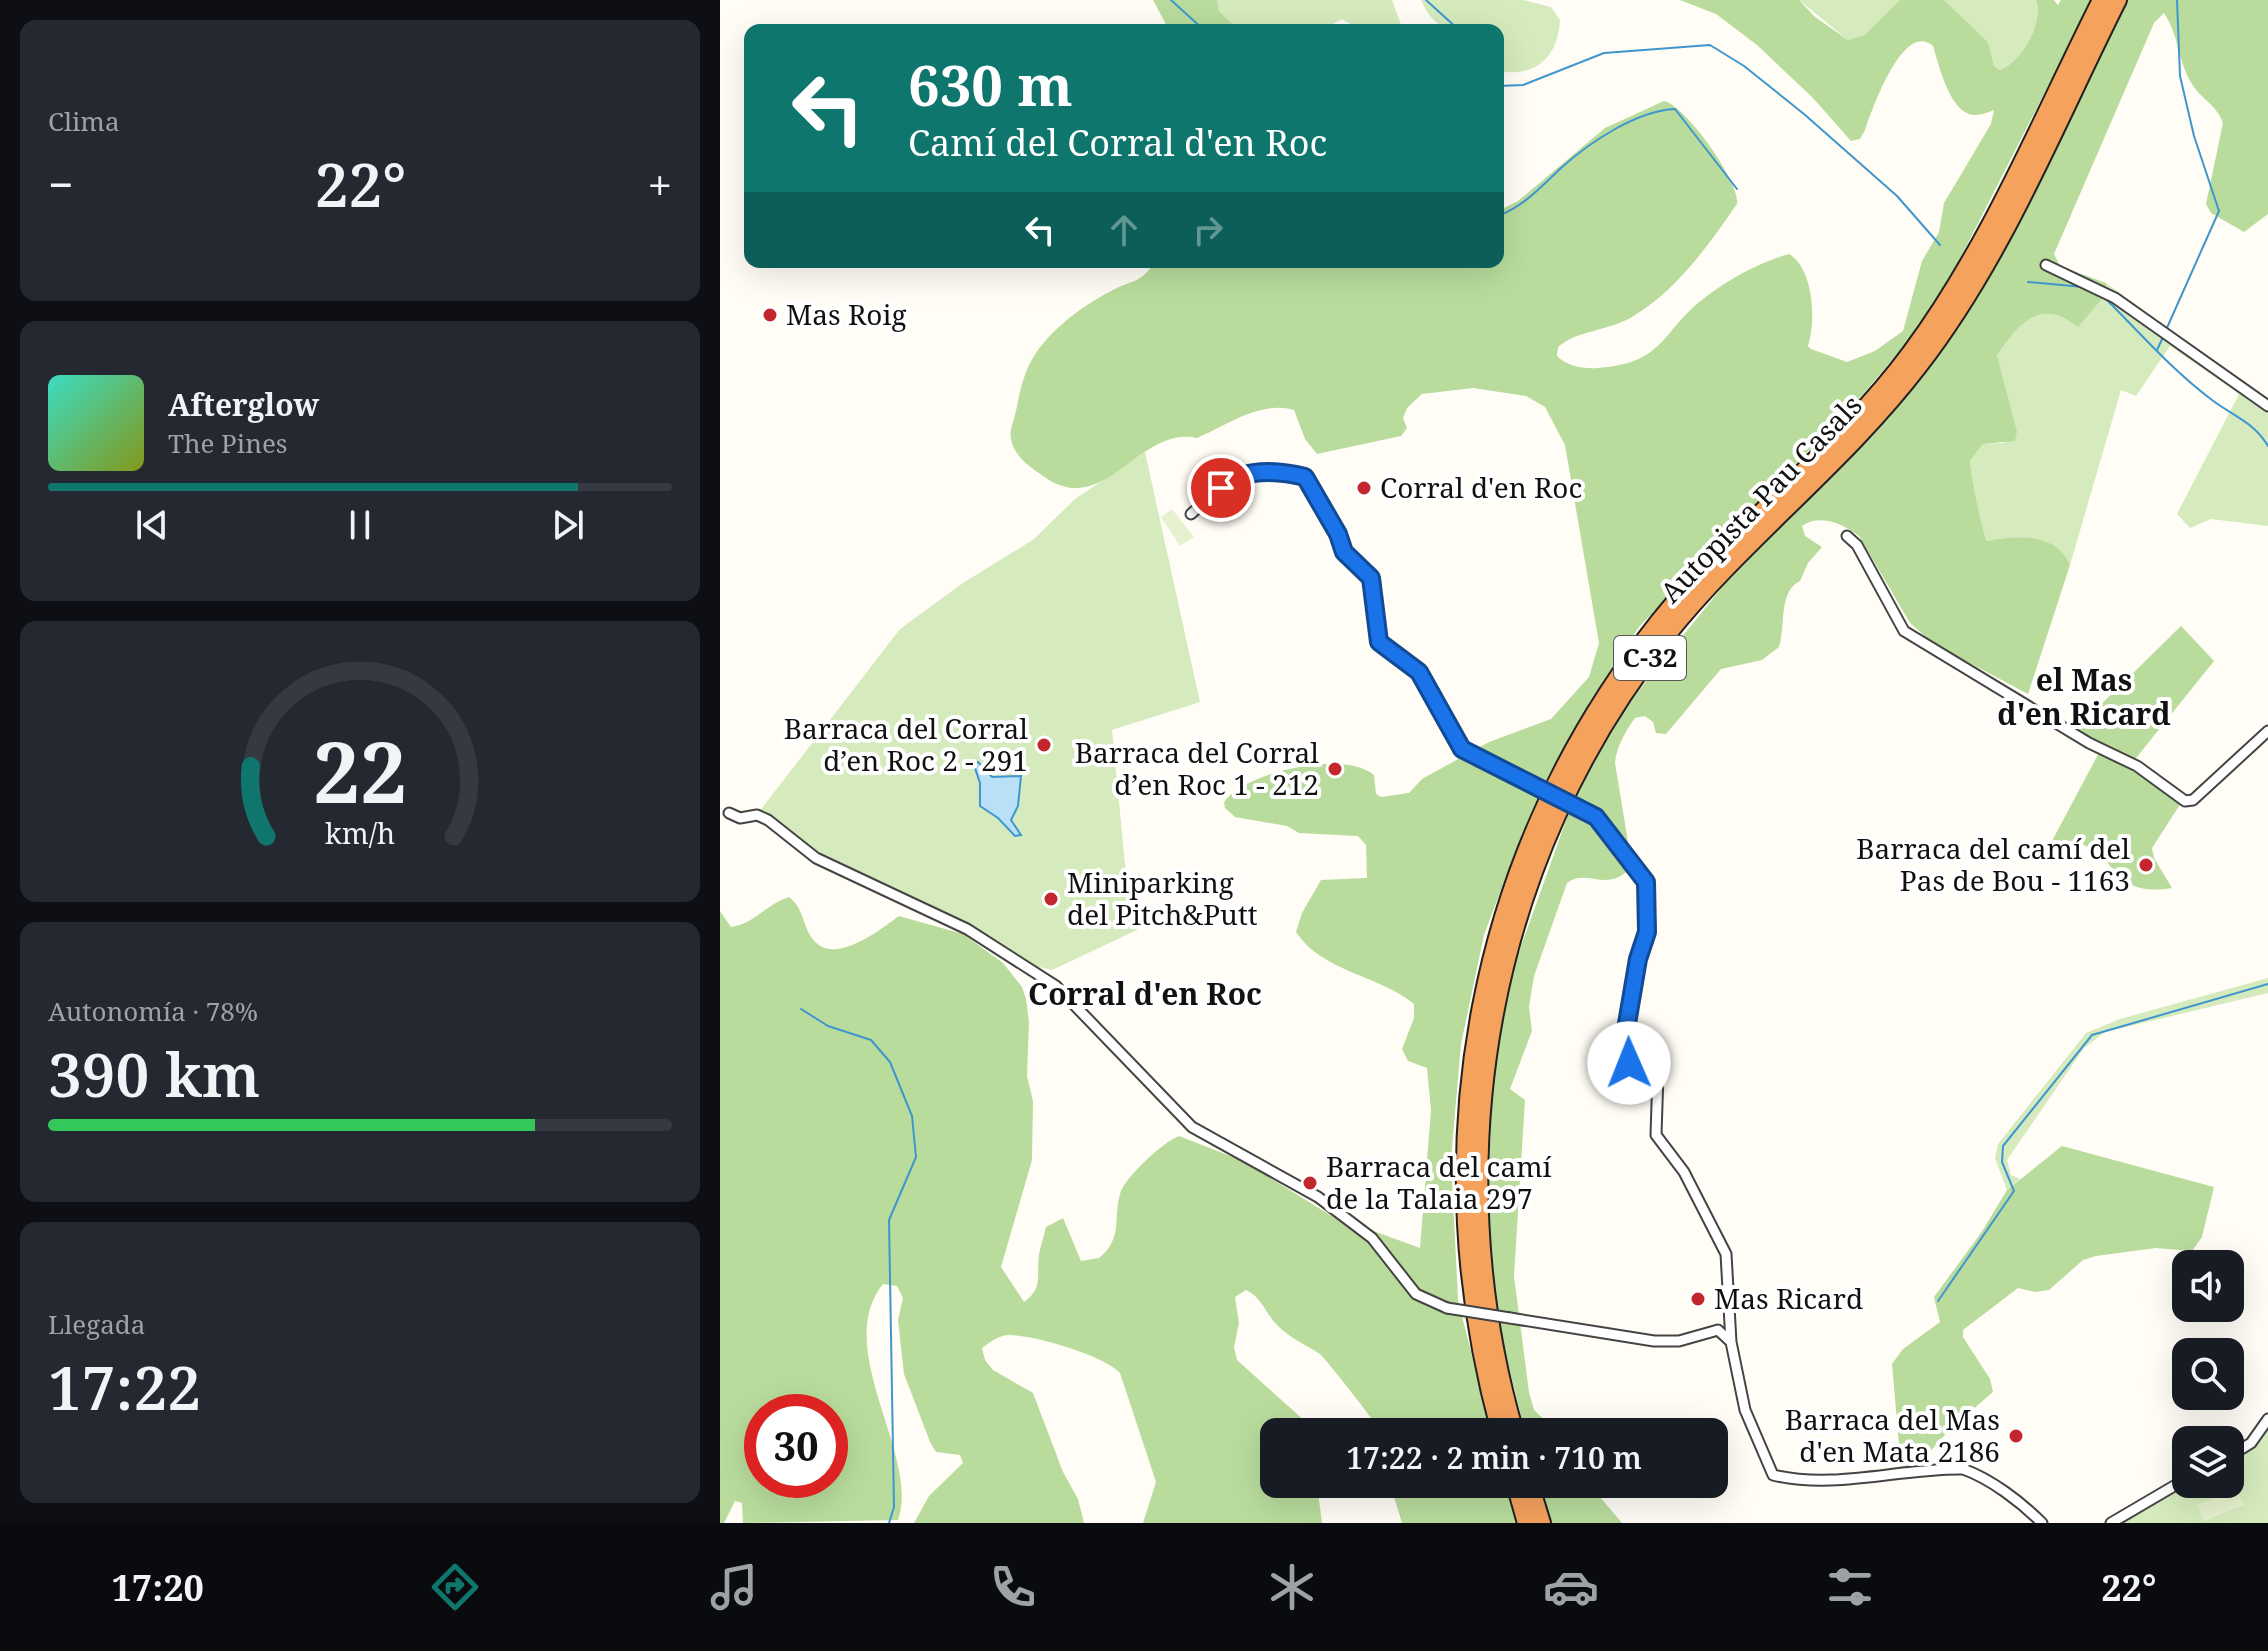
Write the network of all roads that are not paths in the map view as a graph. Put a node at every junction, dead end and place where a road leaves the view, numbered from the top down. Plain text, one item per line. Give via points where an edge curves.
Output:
1 (2101, 0) edge
2 (2118, 0) edge
3 (2046, 265) dead end
4 (2268, 406) edge
5 (1191, 514) dead end
6 (1847, 536) dead end
7 (2268, 731) edge
8 (729, 813) dead end
9 (1731, 1342) junction
10 (1497, 1418) edge
11 (1512, 1418) edge
12 (2268, 1419) edge
13 (2244, 1447) edge
14 (2172, 1487) edge
15 (1519, 1498) edge
16 (1534, 1498) edge
17 (1526, 1523) edge
18 (1542, 1523) edge
19 (2042, 1523) edge
20 (2111, 1523) edge

1 - 10 highway, Autopista Pau Casals / C-32 via 2002,203 1933,321 1884,387 1660,619 1587,726 1530,840 1489,967 1466,1105 1466,1246 1477,1338
2 - 11 highway, Autopista Pau Casals / C-32 via 2016,209 1943,333 1881,411 1659,645 1595,742 1540,854 1515,924 1492,1017 1478,1150 1481,1253 1490,1324
3 - 4 street via 2115,298
5 - 9 street, bridge via 1235,475 1285,472 1305,477 1344,552 1371,578 1379,642 1419,672 1462,749 1584,811 1607,828 1646,882 1647,932 1622,1057 1658,1073 1656,1135 1684,1172 1726,1254
6 - 7 street via 1904,631 2089,743 2137,766 2185,801 2193,800
8 - 9 street, bridge via 768,820 816,858 967,929 1056,986 1192,1127 1318,1197 1372,1238 1416,1294 1447,1308 1654,1341 1679,1341 1718,1330
9 - 19 street via 1745,1410 1773,1475 1827,1482 1963,1469
12 - 13 street
14 - 20 street
15 - 17 highway
16 - 18 highway

